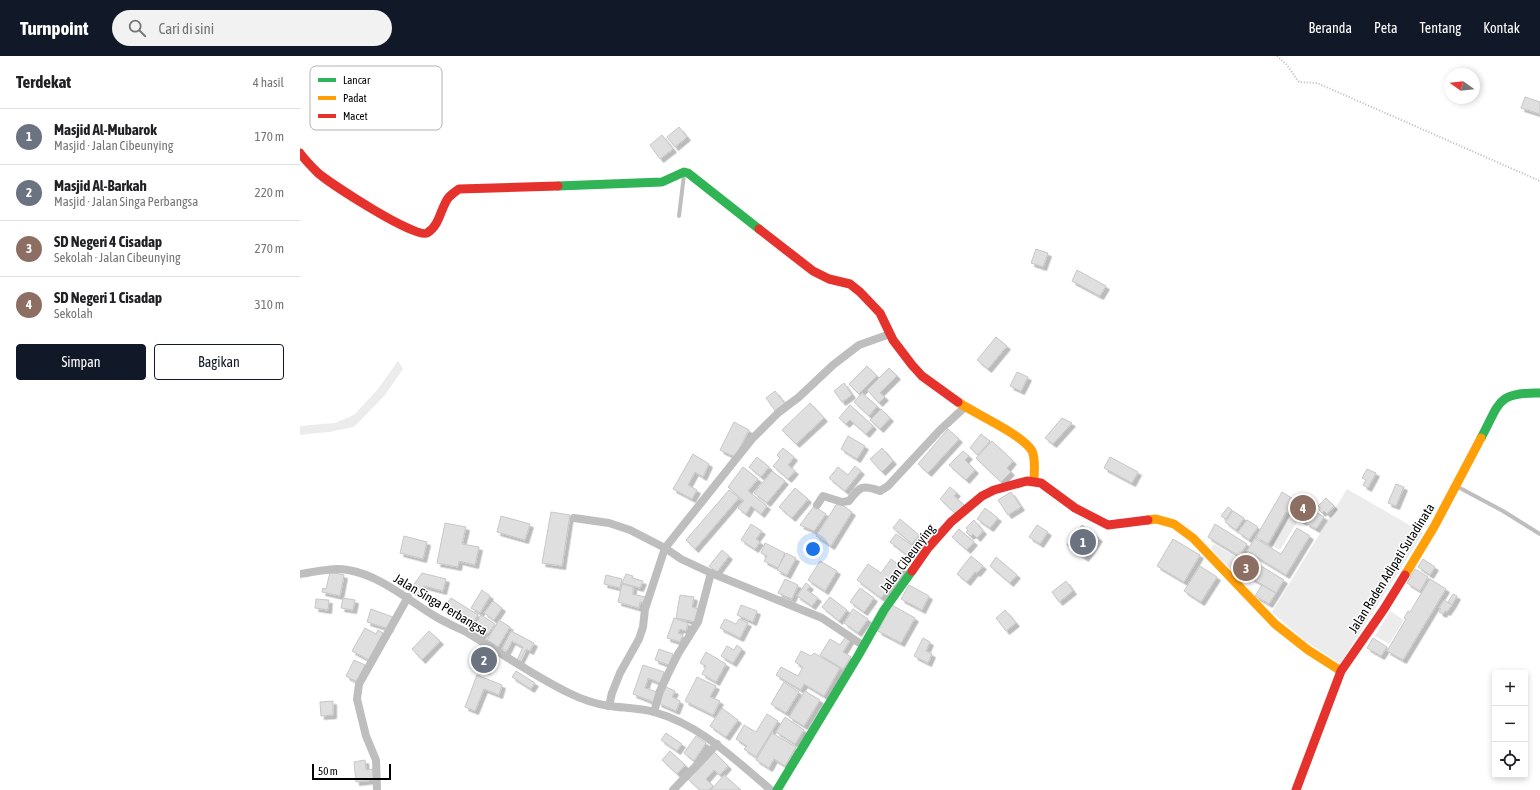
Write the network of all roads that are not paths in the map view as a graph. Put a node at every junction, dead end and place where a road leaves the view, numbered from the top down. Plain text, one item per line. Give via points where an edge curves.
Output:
1 (300, 152) edge
2 (684, 172) junction
3 (679, 216) dead end
4 (890, 334) junction
5 (1540, 393) edge
6 (965, 407) junction
7 (1034, 481) junction
8 (1456, 486) junction
9 (817, 505) dead end
10 (574, 518) dead end
11 (1540, 534) edge
12 (665, 548) junction
13 (711, 573) junction
14 (300, 574) edge
15 (408, 597) junction
16 (864, 646) junction
17 (1341, 671) junction
18 (609, 706) junction
19 (654, 712) junction
20 (717, 744) junction
21 (377, 790) edge
22 (673, 790) edge
23 (771, 790) edge
24 (777, 790) edge
25 (1296, 790) edge

1 - 2 street via 319,174 354,198 420,234 427,233 434,226 449,197 459,189 662,182
2 - 3 lane
2 - 4 street via 699,180 813,271 829,279 850,284 880,313
4 - 6 street via 922,376
4 - 12 street via 859,345 833,365 799,398 779,412 752,439
5 - 8 street, Jalan Raden Adipati Sutadinata via 1513,394 1501,401
6 - 7 street via 1026,444 1032,451 1034,460
6 - 9 street via 888,486 880,491 863,487 849,502 823,496
7 - 16 street, Jalan Cibeunying via 994,490 982,496 951,522 928,548 884,610
7 - 17 street via 1041,483 1075,508 1108,525 1156,518 1181,528 1275,624 1308,650
8 - 11 lane
8 - 17 street, Jalan Raden Adipati Sutadinata via 1384,609
10 - 12 street via 618,525
12 - 13 street via 681,559
12 - 18 street via 645,608 640,639 620,673
13 - 16 street via 822,618
13 - 19 street via 698,622 668,674
14 - 15 street, Jalan Singa Perbangsa via 337,569 359,572
15 - 18 street, Jalan Singa Perbangsa via 441,620 551,684 571,694
15 - 21 street via 357,691 356,699 366,736 376,760
16 - 24 street, Jalan Cibeunying
17 - 25 street, Jalan Raden Adipati Sutadinata
18 - 19 street, Jalan Singa Perbangsa
19 - 20 street, Jalan Singa Perbangsa via 691,727
20 - 22 street
20 - 23 street, Jalan Singa Perbangsa

